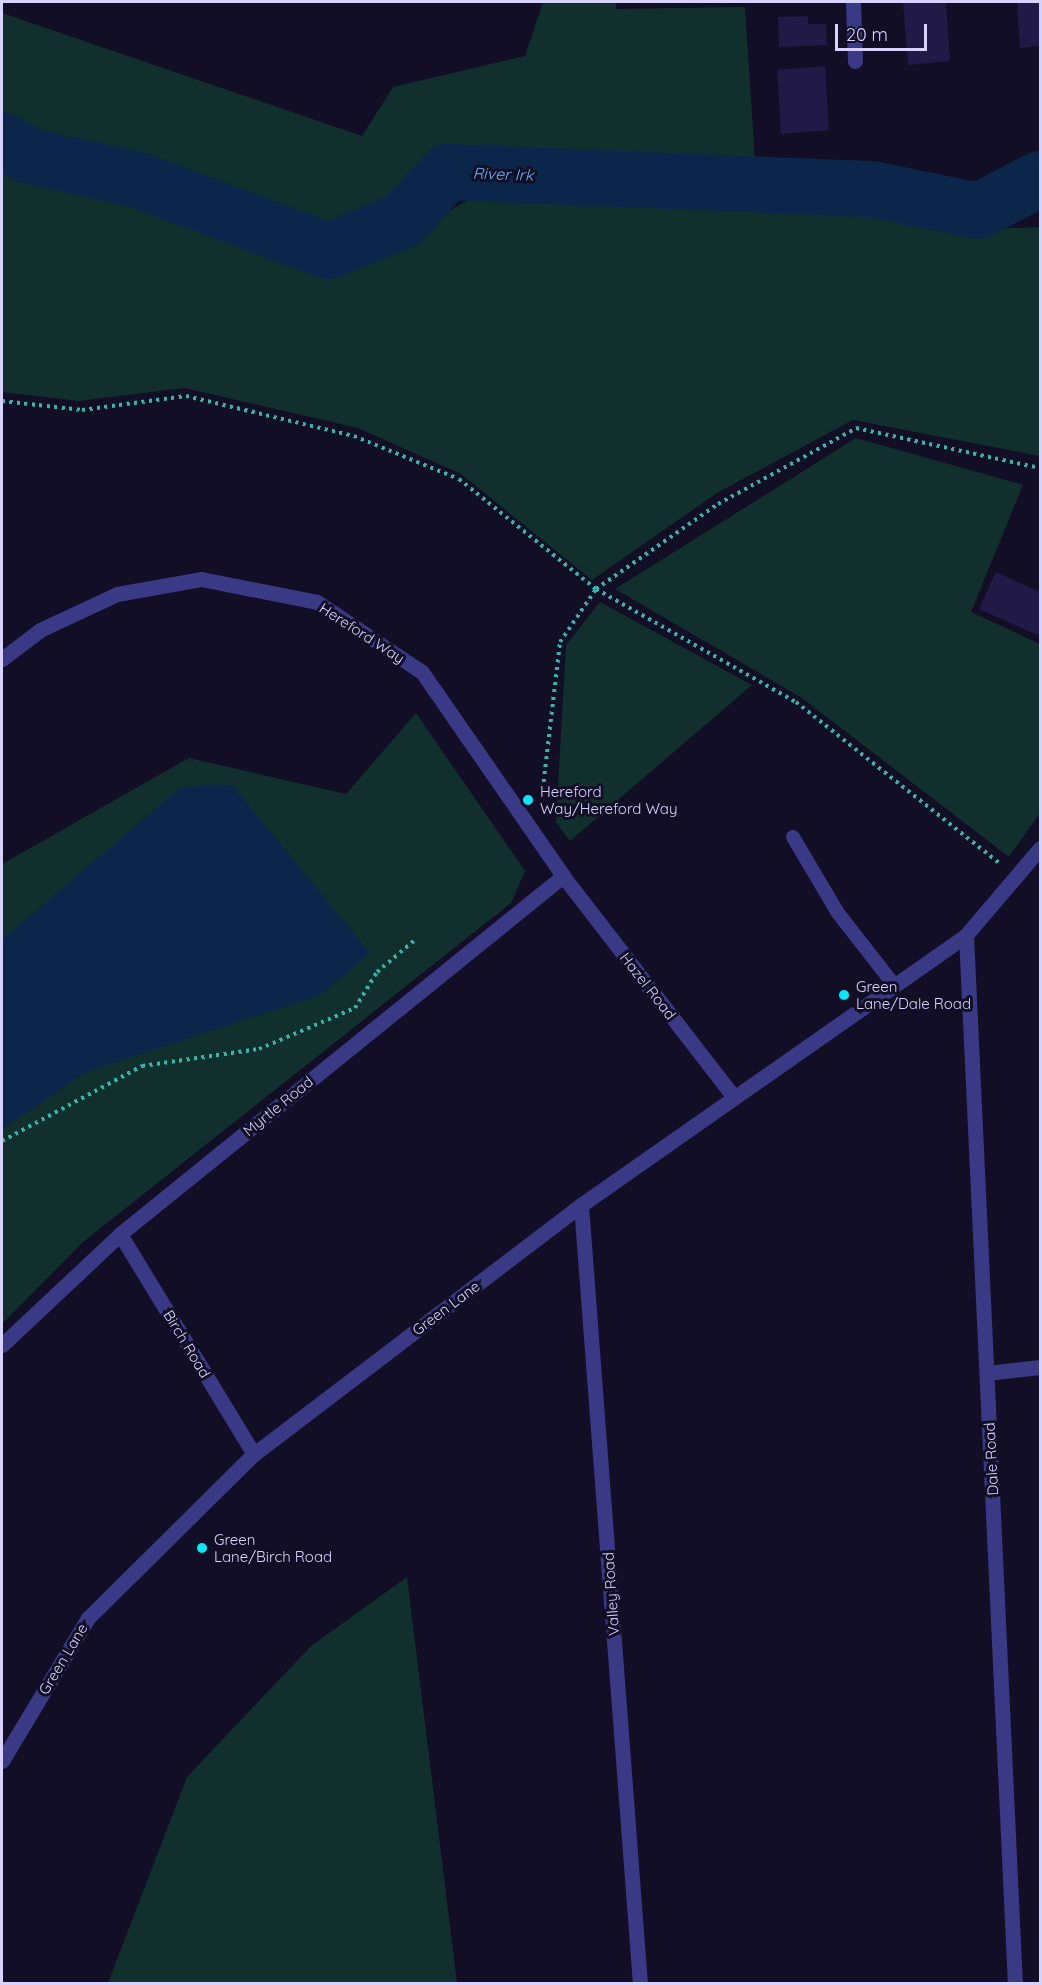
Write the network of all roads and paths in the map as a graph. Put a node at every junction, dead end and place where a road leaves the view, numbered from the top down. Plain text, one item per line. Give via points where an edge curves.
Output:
1 (854, 2) edge
2 (855, 61) dead end
3 (2, 401) edge
4 (1041, 468) edge
5 (596, 589) junction
6 (2, 659) edge
7 (793, 837) dead end
8 (537, 839) junction
9 (1041, 848) edge
10 (563, 876) junction
11 (1017, 876) junction
12 (966, 935) junction
13 (416, 939) dead end
14 (894, 985) junction
15 (732, 1095) junction
16 (2, 1141) edge
17 (582, 1205) junction
18 (120, 1234) junction
19 (2, 1346) edge
20 (1041, 1367) edge
21 (987, 1373) junction
22 (254, 1454) junction
23 (2, 1761) edge
24 (640, 1983) edge
25 (1015, 1983) edge

1 - 2 street
3 - 5 path via 82,410 186,396 354,436 459,479
4 - 5 path via 856,428 718,504
5 - 8 path via 560,642
5 - 11 path via 796,702
6 - 8 street, Hereford Way via 40,630 127,592 201,579 317,602 422,672
7 - 14 lane via 838,913
8 - 10 street, Hereford Way
9 - 11 street, Green Lane
10 - 15 street, Hazel Road
10 - 18 street, Myrtle Road
11 - 12 street, Green Lane
12 - 14 street, Green Lane
12 - 21 street, Dale Road
13 - 16 path via 377,972 355,1008 259,1049 142,1066
14 - 15 street, Green Lane
15 - 17 street, Green Lane
17 - 22 street, Green Lane
17 - 24 street, Valley Road
18 - 19 street, Myrtle Road
18 - 22 street, Birch Road
20 - 21 street
21 - 25 street, Dale Road
22 - 23 street, Green Lane via 88,1618

